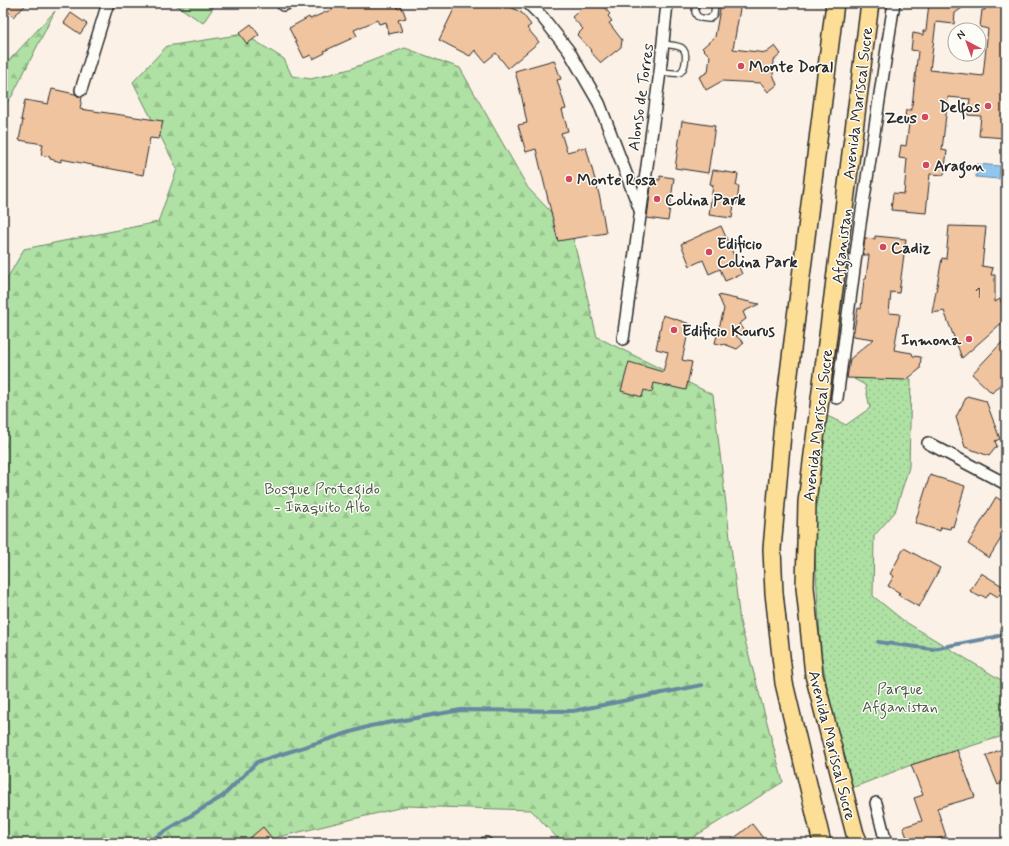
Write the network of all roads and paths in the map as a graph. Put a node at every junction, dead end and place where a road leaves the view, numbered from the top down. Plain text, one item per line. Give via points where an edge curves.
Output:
1 (108, 3) edge
2 (528, 3) edge
3 (667, 3) edge
4 (696, 3) edge
5 (715, 3) edge
6 (835, 3) edge
7 (870, 3) edge
8 (894, 3) edge
9 (663, 44) junction
10 (660, 72) junction
11 (81, 90) dead end
12 (640, 211) junction
13 (623, 339) dead end
14 (837, 398) dead end
15 (928, 443) dead end
16 (1006, 484) edge
17 (876, 803) dead end
18 (822, 843) edge
19 (859, 843) edge
20 (886, 843) edge

1 - 11 street
2 - 12 street via 569,51 599,103
3 - 9 street, Alonso de Torres
4 - 5 lane via 697,16 709,19 714,14
6 - 18 main road, Avenida Mariscal Sucre via 783,422 772,550 784,683
7 - 19 main road, Avenida Mariscal Sucre via 807,502 805,588 814,675
8 - 14 street, Afganistan via 860,224
9 - 10 street, Alonso de Torres
9 - 10 lane via 683,49 684,68 677,73
10 - 12 street, Alonso de Torres
12 - 13 street, Alonso de Torres
15 - 16 street
17 - 20 street

